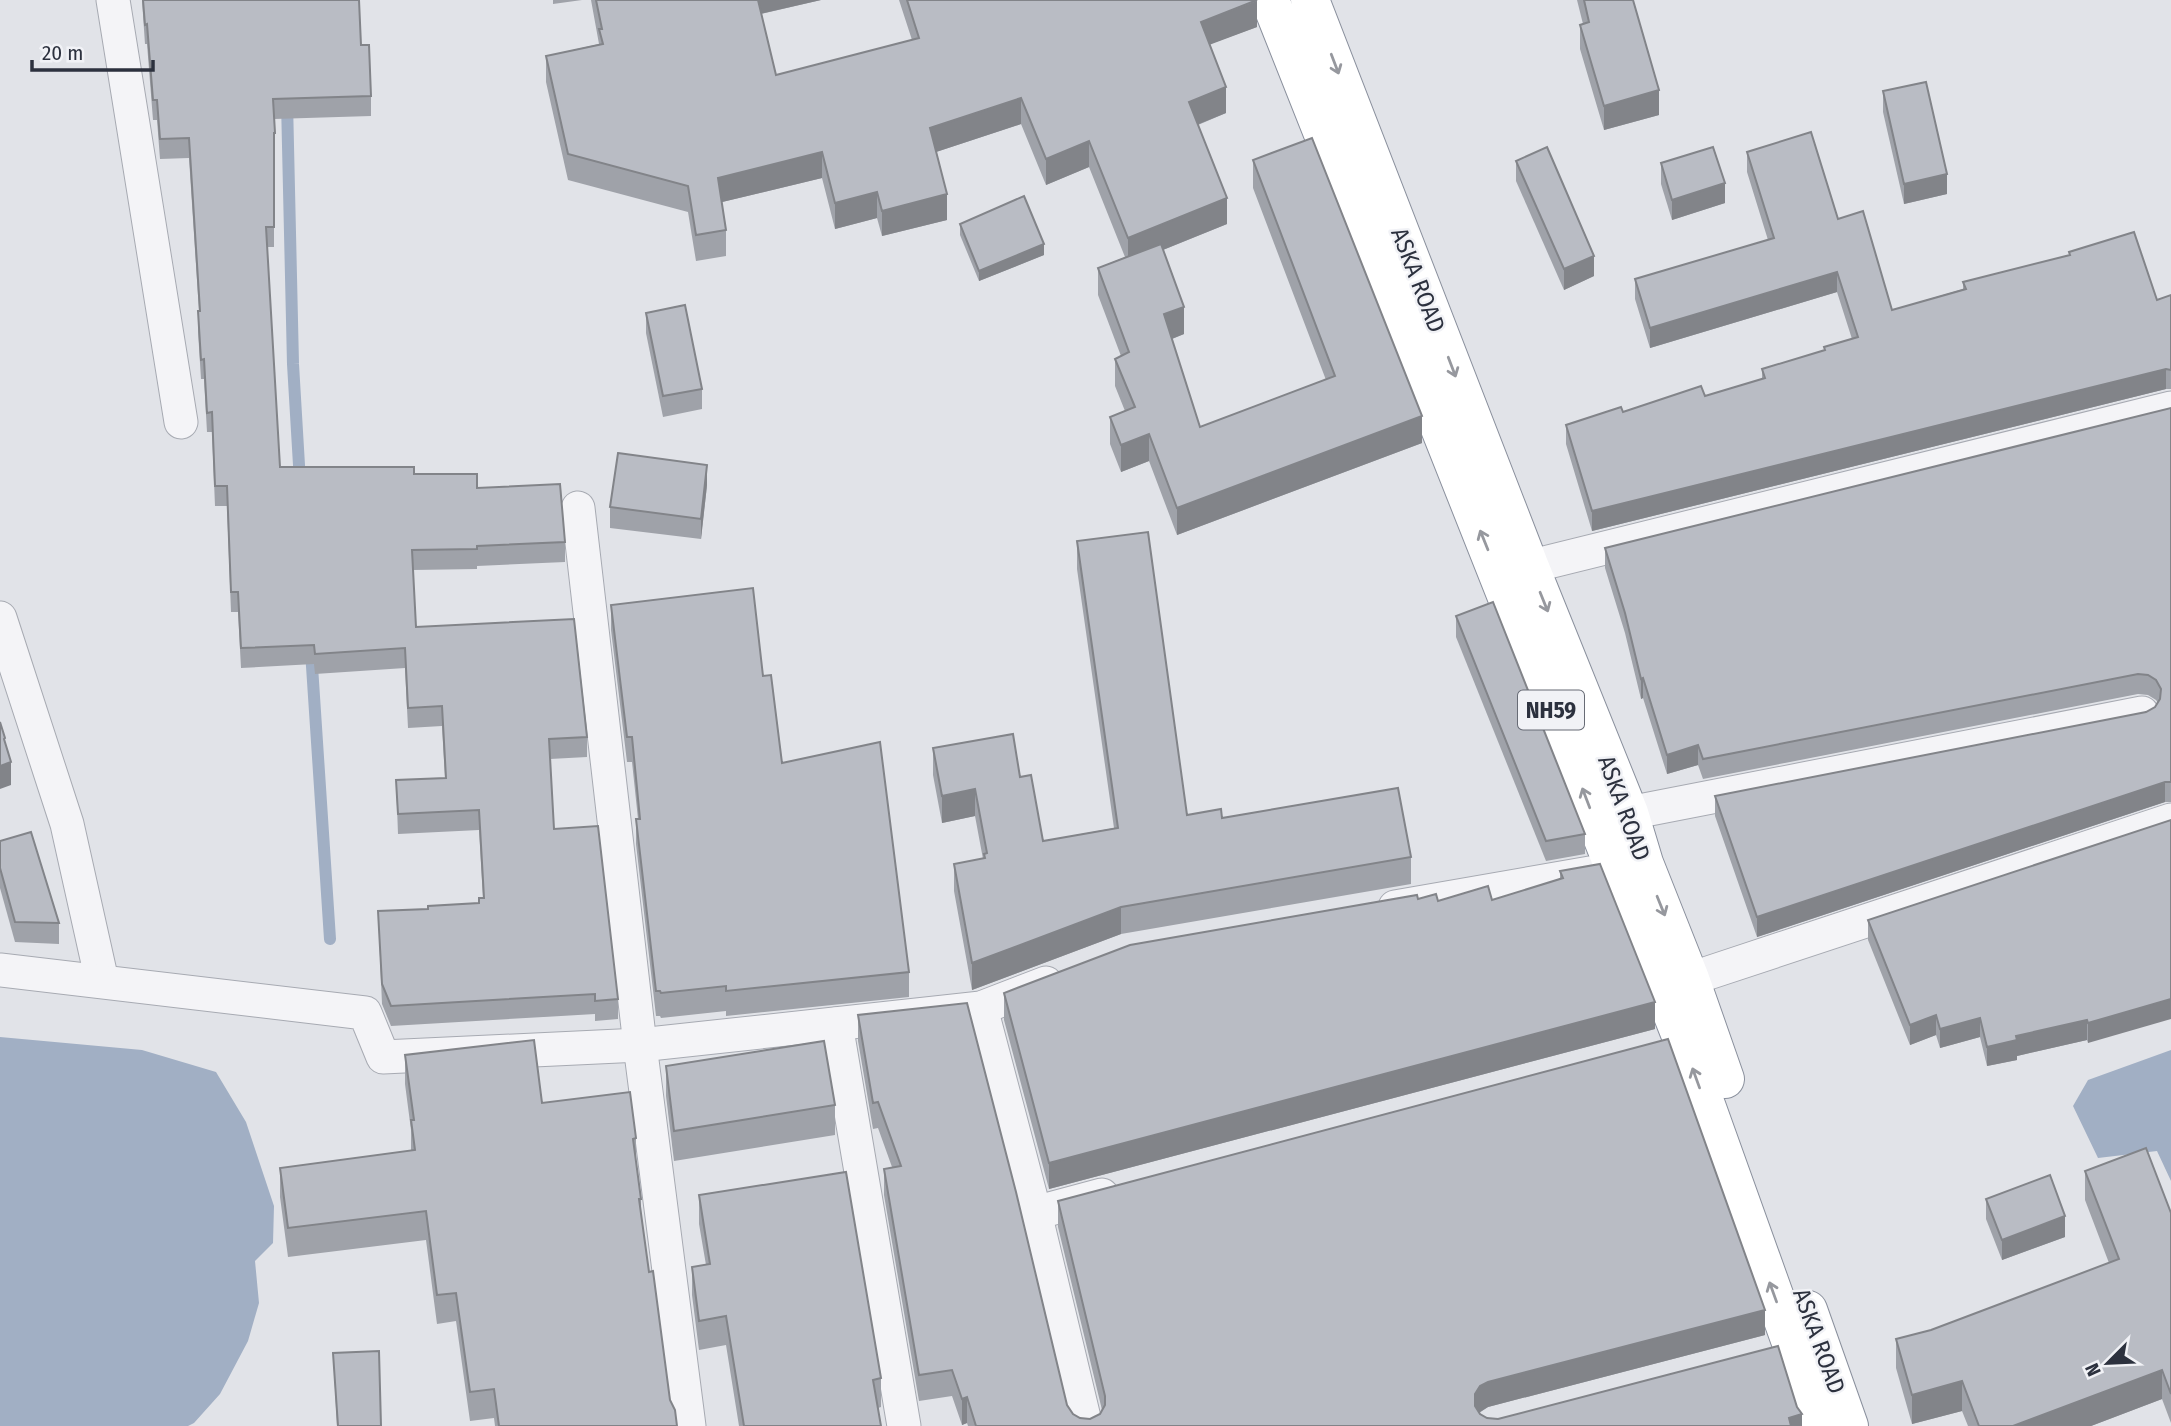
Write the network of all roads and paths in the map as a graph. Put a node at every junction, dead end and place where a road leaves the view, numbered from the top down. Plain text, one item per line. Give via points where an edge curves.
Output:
1 (113, 0) edge
2 (1270, 0) edge
3 (1310, 0) edge
4 (2171, 408) edge
5 (181, 422) dead end
6 (578, 508) dead end
7 (1513, 570) junction
8 (0, 618) edge
9 (2142, 713) edge
10 (1629, 813) junction
11 (2171, 820) edge
12 (1614, 869) junction
13 (1369, 911) edge
14 (0, 970) edge
15 (1073, 973) edge
16 (1690, 979) junction
17 (102, 981) junction
18 (981, 1008) junction
19 (836, 1024) junction
20 (640, 1045) junction
21 (1129, 1188) edge
22 (1035, 1213) junction
23 (689, 1426) edge
24 (904, 1426) edge
25 (1086, 1426) edge
26 (1818, 1426) edge
27 (1849, 1426) edge

1 - 5 street
7 -> 2 highway, NH59
3 -> 7 highway, ASKA ROAD / NH59
4 - 7 street
6 - 20 street
7 -> 10 highway, ASKA ROAD / NH59
12 -> 7 highway, NH59
8 - 17 street via 67,824
9 - 10 street
10 - 12 street
10 -> 16 highway, ASKA ROAD / NH59
11 - 16 street
12 - 13 street
26 -> 12 highway, NH59 via 1780,1351 1669,1044
14 - 17 street
15 - 18 street
16 - 27 highway, ASKA ROAD / NH59
17 - 20 street via 365,1013 383,1057
18 - 19 street
18 - 22 street
19 - 20 street
19 - 24 street
20 - 23 street
21 - 22 street
22 - 25 street

